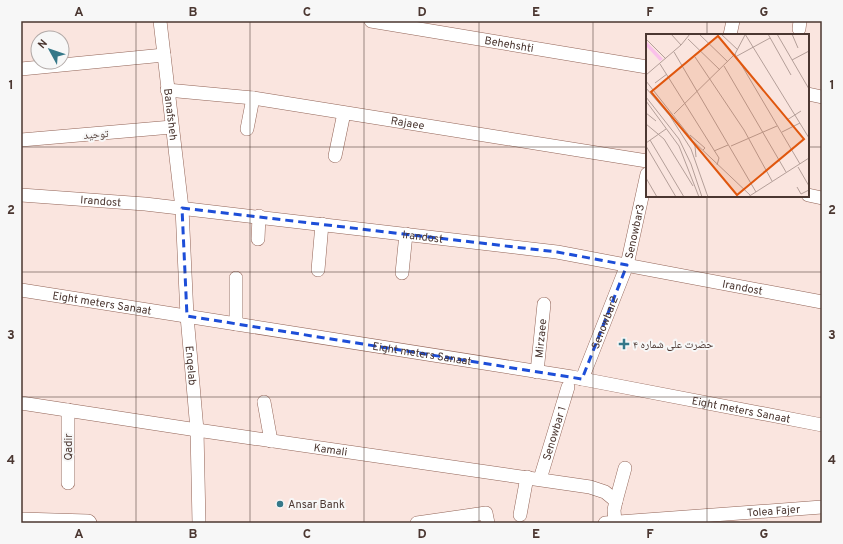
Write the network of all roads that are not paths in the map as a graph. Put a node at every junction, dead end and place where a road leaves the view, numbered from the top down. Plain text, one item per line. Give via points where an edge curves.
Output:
1 (160, 21) edge
2 (371, 21) edge
3 (733, 21) edge
4 (730, 34) edge
5 (164, 55) junction
6 (646, 67) edge
7 (21, 69) edge
8 (167, 90) junction
9 (809, 94) edge
10 (822, 97) edge
11 (253, 98) junction
12 (344, 112) junction
13 (172, 127) junction
14 (247, 129) dead end
15 (21, 140) edge
16 (335, 156) dead end
17 (646, 161) edge
18 (646, 179) edge
19 (21, 195) edge
20 (809, 195) edge
21 (822, 198) edge
22 (182, 208) junction
23 (259, 216) junction
24 (322, 224) junction
25 (406, 234) junction
26 (258, 239) dead end
27 (627, 265) junction
28 (318, 270) dead end
29 (402, 272) dead end
30 (236, 278) dead end
31 (21, 290) edge
32 (822, 302) edge
33 (544, 304) dead end
34 (187, 316) junction
35 (236, 324) junction
36 (537, 372) junction
37 (582, 379) junction
38 (568, 387) dead end
39 (264, 402) dead end
40 (21, 403) edge
41 (68, 410) junction
42 (822, 425) edge
43 (197, 430) junction
44 (270, 441) junction
45 (625, 468) dead end
46 (527, 477) junction
47 (540, 479) junction
48 (68, 483) dead end
49 (616, 502) junction
50 (822, 507) edge
51 (520, 516) dead end
52 (740, 518) edge
53 (21, 521) edge
54 (88, 523) edge
55 (199, 523) edge
56 (417, 523) edge
57 (488, 523) edge
58 (610, 523) edge

1 - 5 street, Banafsheh
2 - 6 street, Behehshti
3 - 4 street
5 - 7 street
5 - 8 street, Banafsheh
8 - 11 street, Rajaee
8 - 13 street, Banafsheh
9 - 10 street
11 - 12 street, Rajaee
11 - 14 street
12 - 16 street
12 - 17 street, Rajaee
13 - 15 street, توحید
13 - 22 street, Banafsheh
18 - 27 street, Senowbar3
19 - 22 street, Irandost
20 - 21 street
22 - 23 street, Irandost
22 - 34 street, Enqelab
23 - 24 street, Irandost
23 - 26 street
24 - 25 street, Irandost
24 - 28 street
25 - 27 street, Irandost via 557,252
25 - 29 street
27 - 32 street, Irandost
27 - 37 street, Senowbar2
30 - 35 street
31 - 34 street, Eight meters Sanaat
33 - 36 street, Mirzaee
34 - 35 street, Eight meters Sanaat
34 - 43 street, Enqelab
35 - 36 street, Eight meters Sanaat
36 - 37 street, Eight meters Sanaat
37 - 42 street, Eight meters Sanaat
38 - 47 street, Senowbar 1
39 - 44 street
40 - 41 street, Kamali
41 - 43 street, Kamali
41 - 48 street, Qadir
43 - 44 street, Kamali
43 - 55 street, Enqelab
44 - 46 street, Kamali
45 - 49 street
46 - 47 street, Kamali
46 - 51 street
47 - 49 street, Kamali via 590,487 605,492
49 - 58 street
50 - 52 street, Tolea Fajer
52 - 58 street, Tolea Fajer
53 - 54 main road
56 - 57 street via 486,513

